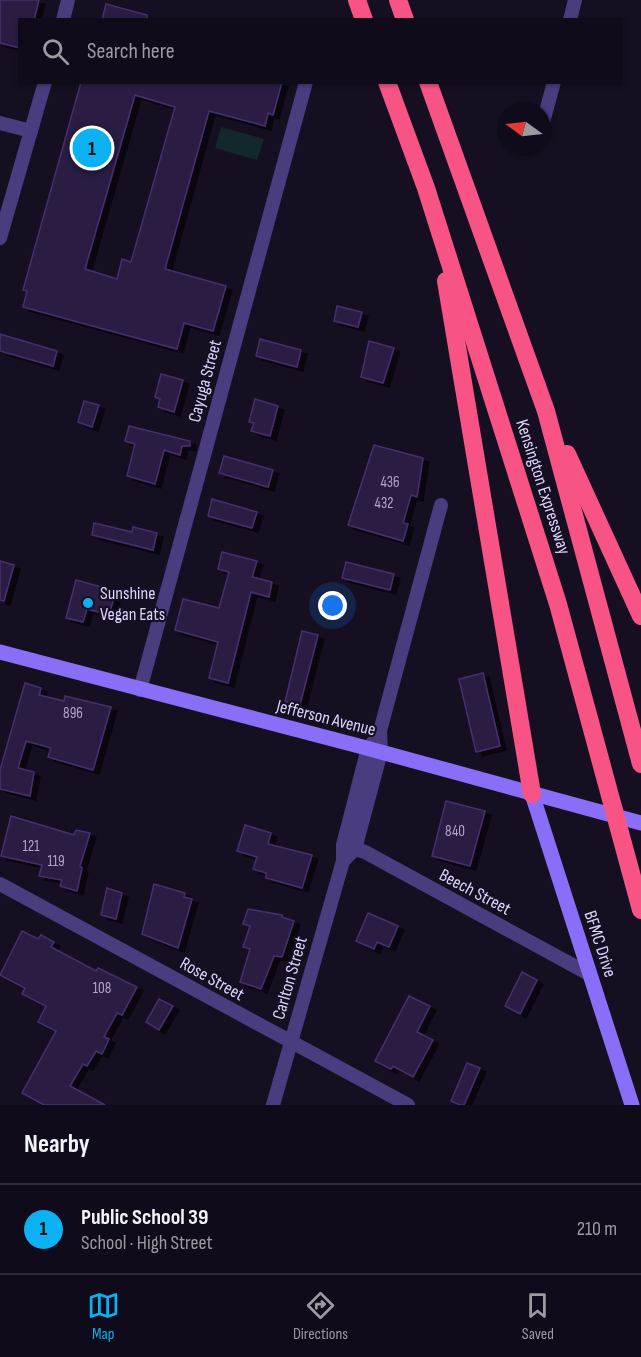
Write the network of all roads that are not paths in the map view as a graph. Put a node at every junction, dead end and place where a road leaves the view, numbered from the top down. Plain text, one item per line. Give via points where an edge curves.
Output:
1 (68, 0) edge
2 (357, 0) edge
3 (398, 0) edge
4 (575, 0) edge
5 (64, 18) edge
6 (363, 18) edge
7 (404, 18) edge
8 (570, 18) edge
9 (44, 84) edge
10 (305, 84) edge
11 (388, 84) edge
12 (429, 84) edge
13 (553, 84) edge
14 (549, 102) edge
15 (0, 123) edge
16 (31, 131) junction
17 (426, 188) junction
18 (0, 237) edge
19 (546, 411) junction
20 (441, 505) dead end
21 (641, 616) edge
22 (0, 652) edge
23 (140, 690) junction
24 (376, 745) junction
25 (641, 764) edge
26 (532, 794) junction
27 (641, 823) edge
28 (349, 847) junction
29 (0, 884) edge
30 (641, 910) edge
31 (589, 974) junction
32 (291, 1042) junction
33 (273, 1105) edge
34 (408, 1105) edge
35 (632, 1105) edge

1 - 5 street
2 - 6 highway
3 - 7 highway
4 - 8 street
9 - 16 street
10 - 23 street, Cayuga Street
11 - 17 highway, Kensington Expressway
12 - 19 highway, Kensington Expressway
13 - 14 street
15 - 16 street
16 - 18 street
17 - 26 highway via 450,303
17 - 30 highway, Kensington Expressway via 558,604
19 - 21 highway
19 - 25 highway, Kensington Expressway
20 - 24 street
22 - 23 street, Jefferson Avenue
23 - 24 street, Jefferson Avenue
24 - 26 street, Jefferson Avenue
24 - 28 street
26 - 27 street, Jefferson Avenue
26 - 31 street, BFMC Drive
28 - 31 street, Beech Street
28 - 32 street, Carlton Street
29 - 32 street, Rose Street
31 - 35 street, BFMC Drive
32 - 33 street, Carlton Street
32 - 34 street, Rose Street

